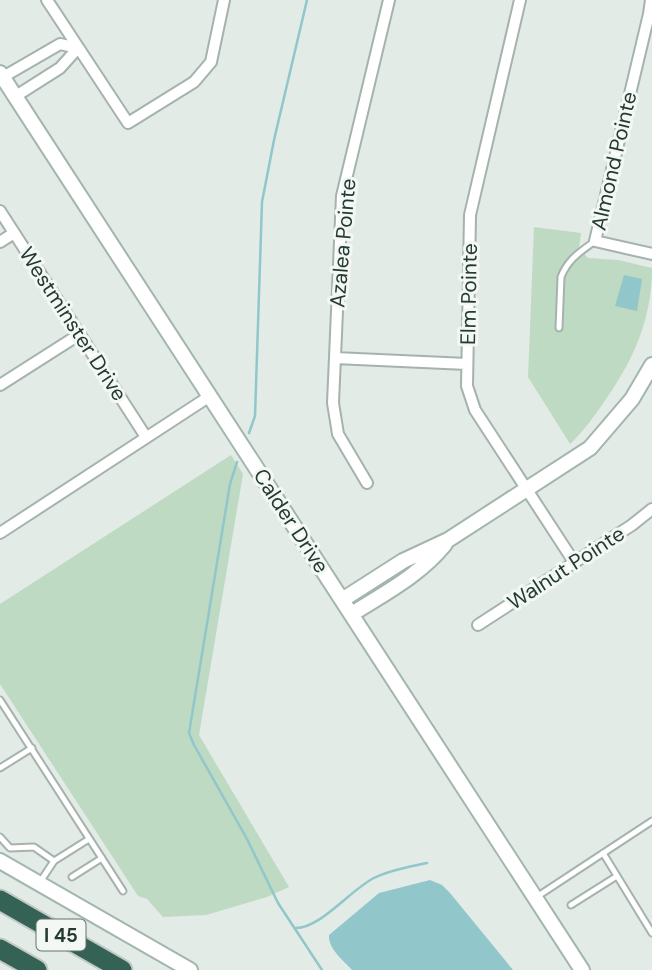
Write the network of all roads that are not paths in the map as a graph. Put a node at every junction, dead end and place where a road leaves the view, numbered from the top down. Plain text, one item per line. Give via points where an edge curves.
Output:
1 (47, 0) edge
2 (224, 0) edge
3 (389, 0) edge
4 (520, 0) edge
5 (650, 0) edge
6 (78, 48) junction
7 (2, 75) edge
8 (16, 96) junction
9 (0, 211) edge
10 (14, 233) junction
11 (595, 241) junction
12 (0, 242) edge
13 (652, 254) edge
14 (559, 328) dead end
15 (80, 334) junction
16 (335, 358) junction
17 (467, 364) junction
18 (652, 365) edge
19 (0, 385) edge
20 (210, 396) junction
21 (146, 437) junction
22 (367, 483) dead end
23 (527, 490) junction
24 (652, 509) edge
25 (0, 533) edge
26 (448, 540) junction
27 (574, 562) junction
28 (342, 600) junction
29 (352, 614) junction
30 (478, 625) dead end
31 (0, 700) edge
32 (32, 748) junction
33 (0, 768) edge
34 (652, 821) edge
35 (0, 837) edge
36 (89, 839) junction
37 (603, 853) junction
38 (102, 858) junction
39 (0, 861) edge
40 (54, 861) junction
41 (617, 876) junction
42 (72, 877) dead end
43 (39, 883) junction
44 (123, 891) dead end
45 (535, 898) junction
46 (0, 900) edge
47 (571, 905) dead end
48 (652, 933) edge
49 (0, 949) edge
50 (37, 970) edge
51 (122, 970) edge
52 (190, 970) edge
53 (582, 970) edge

1 - 6 street
2 - 6 street via 211,62 194,82 128,123
3 - 16 street, Azalea Pointe via 342,196
4 - 17 street, Elm Pointe via 470,215
5 - 11 street, Almond Pointe
6 - 7 street via 60,44
6 - 8 street via 60,68
7 - 8 street, Calder Drive
8 - 20 street, Calder Drive
9 - 10 street, Westminster Drive
10 - 12 street
10 - 15 street, Westminster Drive
11 - 13 street
11 - 14 lane via 568,262 561,277
15 - 19 street
15 - 21 street, Westminster Drive
16 - 17 street
16 - 22 street, Azalea Pointe via 333,403 338,434
17 - 23 street, Elm Pointe via 467,386 475,410
18 - 23 street via 632,400 590,448
20 - 21 street
20 - 28 street, Calder Drive
21 - 25 street
23 - 26 street
23 - 27 street, Elm Pointe
24 - 27 street, Walnut Pointe
26 - 28 street via 403,561
26 - 29 street via 427,565
27 - 30 street, Walnut Pointe
28 - 29 street, Calder Drive
29 - 45 street, Calder Drive
31 - 32 lane
32 - 33 lane
32 - 36 lane
34 - 37 lane
35 - 40 lane via 9,848 34,847
36 - 38 lane
36 - 40 lane
37 - 41 lane
37 - 45 lane
38 - 42 lane
38 - 44 lane
39 - 43 street
40 - 43 lane
41 - 47 lane
41 - 48 lane
43 - 52 street
45 - 53 street, Calder Drive
46 - 51 highway, I 45
49 - 50 highway, I 45

